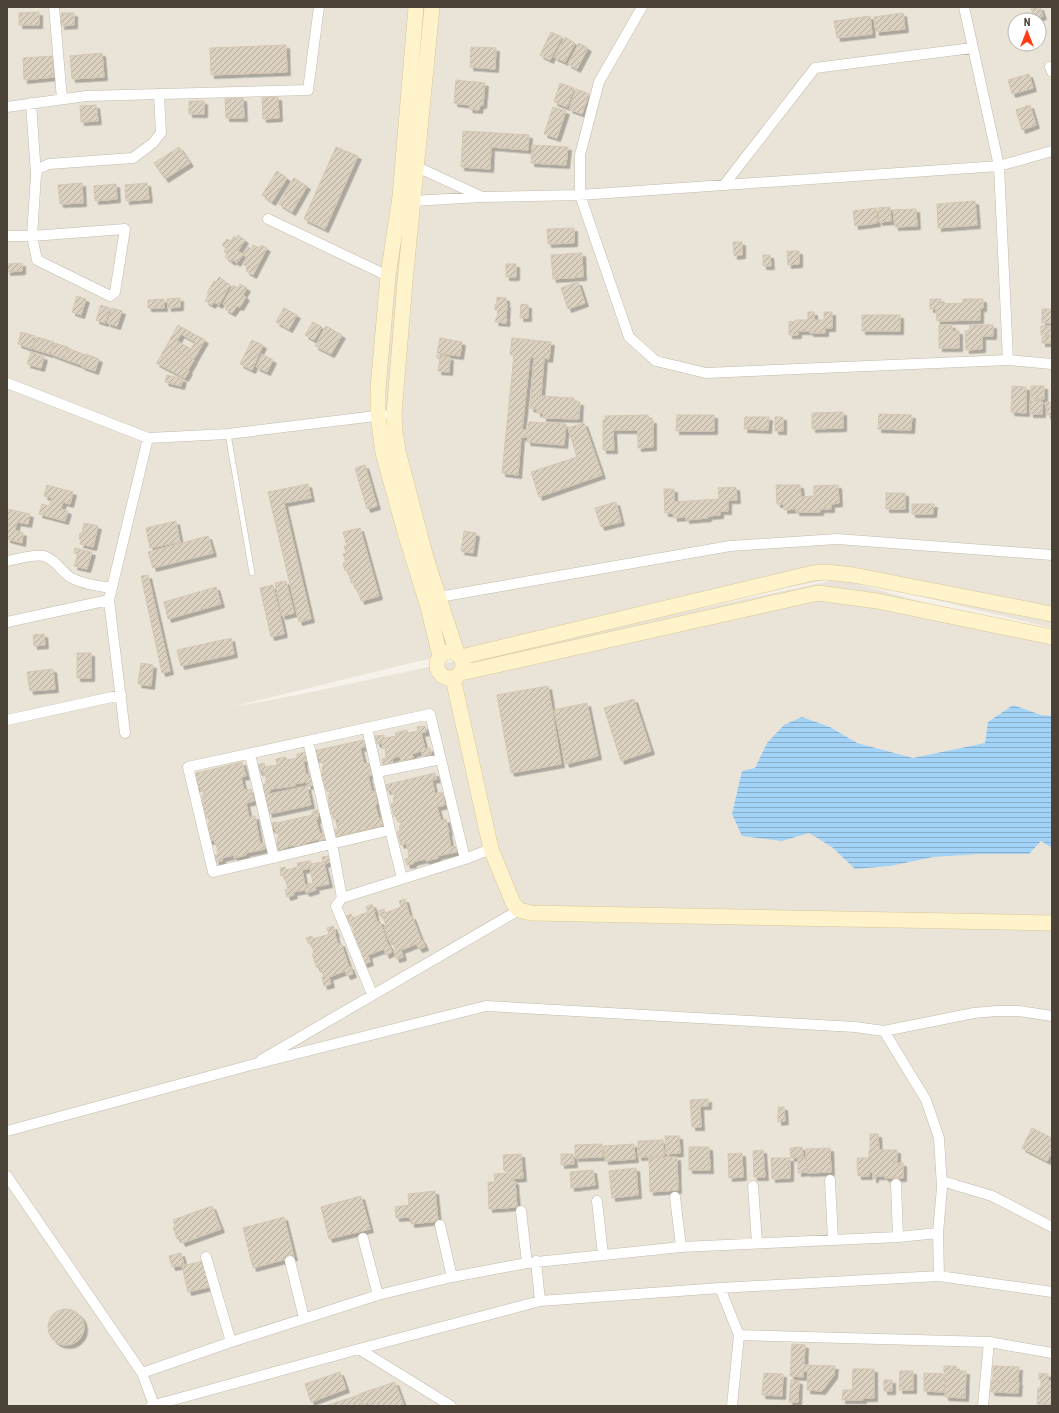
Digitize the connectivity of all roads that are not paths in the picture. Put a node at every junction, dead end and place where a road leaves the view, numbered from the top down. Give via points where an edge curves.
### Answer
1 (54, 7) edge
2 (319, 7) edge
3 (416, 7) edge
4 (642, 7) edge
5 (964, 7) edge
6 (428, 9) edge
7 (972, 48) junction
8 (159, 94) junction
9 (62, 99) junction
10 (30, 103) junction
11 (7, 107) edge
12 (1052, 151) edge
13 (999, 166) junction
14 (417, 167) junction
15 (36, 175) junction
16 (724, 185) junction
17 (580, 195) junction
18 (482, 197) junction
19 (413, 202) junction
20 (268, 219) dead end
21 (7, 236) edge
22 (32, 236) junction
23 (388, 276) junction
24 (1008, 360) junction
25 (1052, 364) edge
26 (7, 383) edge
27 (394, 414) junction
28 (378, 416) junction
29 (228, 434) junction
30 (148, 438) junction
31 (1052, 555) edge
32 (7, 561) edge
33 (252, 573) dead end
34 (112, 588) junction
35 (439, 597) junction
36 (110, 600) junction
37 (1052, 614) edge
38 (7, 622) edge
39 (1052, 637) edge
40 (459, 655) junction
41 (440, 656) junction
42 (457, 675) junction
43 (121, 695) junction
44 (7, 720) edge
45 (367, 728) junction
46 (125, 733) dead end
47 (308, 741) junction
48 (250, 754) junction
49 (441, 759) junction
50 (377, 772) junction
51 (390, 830) junction
52 (332, 844) junction
53 (491, 848) junction
54 (274, 858) junction
55 (465, 859) junction
56 (402, 878) junction
57 (342, 898) junction
58 (519, 910) junction
59 (1052, 923) edge
60 (372, 994) junction
61 (1052, 1016) edge
62 (884, 1031) junction
63 (251, 1065) junction
64 (7, 1131) edge
65 (7, 1176) edge
66 (830, 1180) dead end
67 (942, 1181) junction
68 (896, 1184) dead end
69 (753, 1186) dead end
70 (675, 1196) dead end
71 (597, 1201) dead end
72 (521, 1211) dead end
73 (440, 1225) dead end
74 (1052, 1227) edge
75 (938, 1233) junction
76 (898, 1237) junction
77 (363, 1238) dead end
78 (833, 1240) junction
79 (757, 1243) junction
80 (681, 1247) junction
81 (603, 1254) junction
82 (206, 1257) dead end
83 (290, 1261) dead end
84 (531, 1262) junction
85 (939, 1276) junction
86 (452, 1277) junction
87 (720, 1288) junction
88 (1052, 1292) edge
89 (378, 1295) junction
90 (540, 1301) junction
91 (304, 1318) junction
92 (739, 1335) junction
93 (231, 1342) junction
94 (989, 1342) junction
95 (358, 1349) junction
96 (1052, 1353) edge
97 (142, 1373) junction
98 (152, 1406) edge
99 (452, 1406) edge
100 (732, 1406) edge
101 (983, 1406) edge

1 - 9 street
2 - 8 street via 308,90
3 - 23 street via 400,197
4 - 17 street via 599,82 580,155
5 - 7 street
6 - 14 street
7 - 13 street
7 - 16 street via 815,68
8 - 9 street
8 - 15 street via 161,133 153,143 133,158 49,164 38,169
9 - 10 street
10 - 11 street
10 - 15 street
12 - 13 street
13 - 16 street
13 - 24 street
14 - 18 street
14 - 19 street
15 - 22 street
16 - 17 street
17 - 18 street
17 - 24 street via 629,337 656,361 706,372
18 - 19 street
19 - 27 street
20 - 23 street
21 - 22 street
22 - 22 street via 37,260 110,296 115,292 125,229
23 - 28 street
24 - 25 street
26 - 30 street
27 - 28 street
27 - 35 street via 398,451
28 - 29 street
28 - 41 street via 383,453
29 - 30 street
29 - 33 lane
30 - 34 street
31 - 35 street via 836,539 730,546
32 - 34 street via 43,556 79,581
34 - 36 street
35 - 40 street
36 - 38 street
36 - 43 street
37 - 40 street via 853,575 825,572
39 - 42 street via 877,601 818,594
40 - 41 street via 449,652
40 - 42 street via 463,665
41 - 42 street via 437,663 438,671 445,677
42 - 53 street
43 - 44 street
43 - 46 street
45 - 47 street
45 - 49 street via 430,714
45 - 50 street
47 - 48 street
47 - 52 street
48 - 54 street
48 - 54 street via 188,768 213,872
49 - 50 street
49 - 55 street
50 - 51 street
51 - 52 street
51 - 56 street
52 - 54 street
52 - 57 street
53 - 55 street
53 - 58 street via 513,902
55 - 56 street
56 - 57 street
57 - 60 street via 336,906
58 - 59 street via 531,913
58 - 60 street
60 - 63 street
61 - 62 street via 1019,1011 996,1011
62 - 63 street via 855,1027 486,1006
62 - 67 street via 926,1100 939,1138
63 - 64 street
65 - 97 street
66 - 78 street
67 - 74 street via 992,1196
67 - 75 street
68 - 76 street
69 - 79 street
70 - 80 street
71 - 81 street
72 - 84 street
73 - 86 street
75 - 76 street
75 - 85 street
76 - 78 street
77 - 89 street
78 - 79 street
79 - 80 street
80 - 81 street
81 - 84 street
82 - 93 street
83 - 91 street
84 - 86 street
84 - 90 street
85 - 87 street
85 - 88 street
86 - 89 street
87 - 90 street
87 - 92 street
89 - 91 street
90 - 95 street
91 - 93 street
92 - 94 street
92 - 100 street
93 - 97 street
94 - 96 street
94 - 101 street
95 - 98 street
95 - 99 street
97 - 98 street

